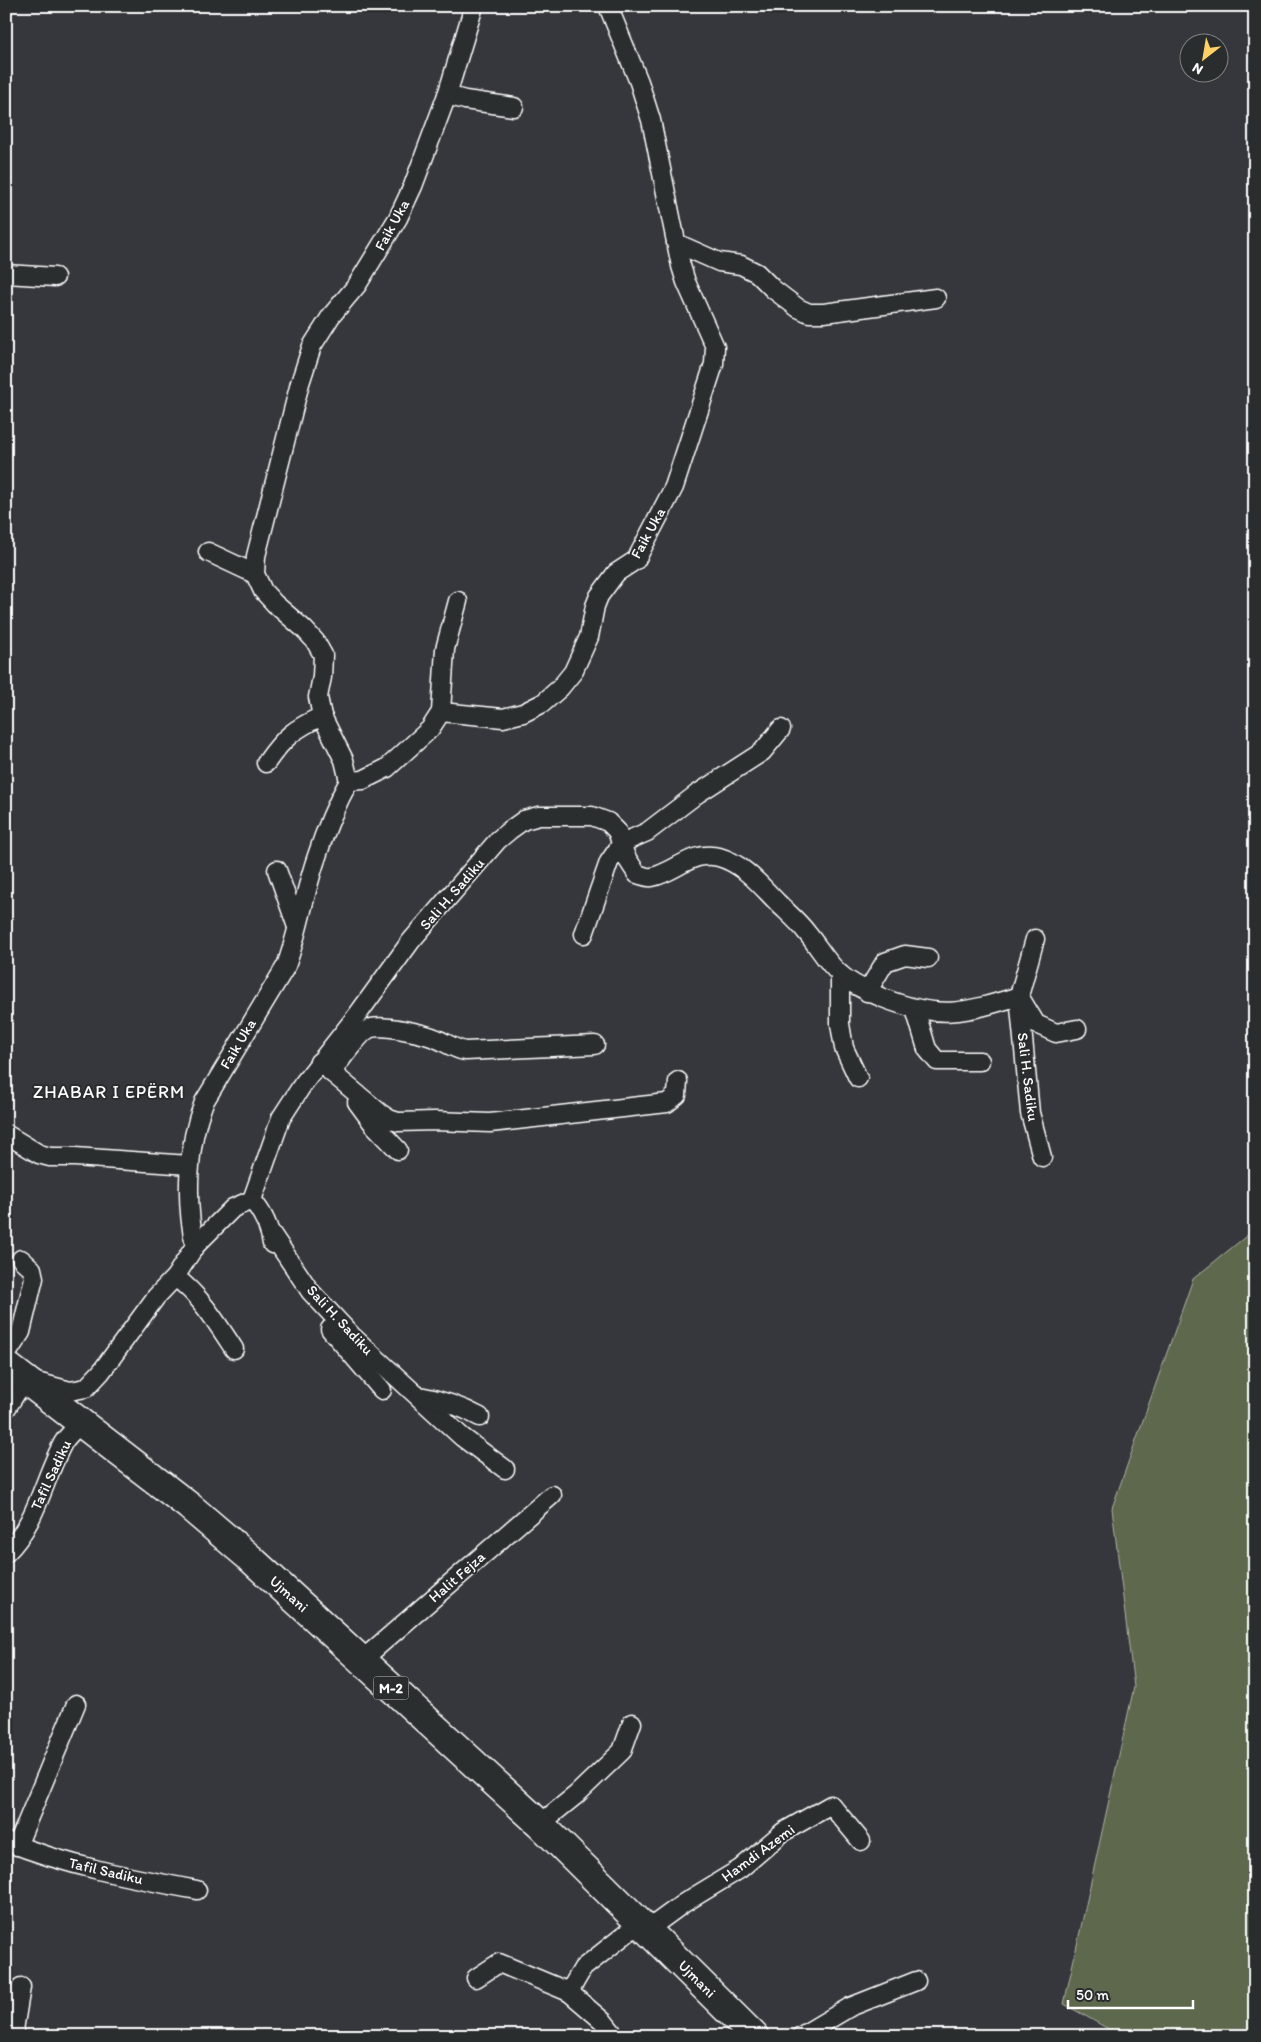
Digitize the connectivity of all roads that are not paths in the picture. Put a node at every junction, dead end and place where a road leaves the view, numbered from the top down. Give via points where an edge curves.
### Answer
1 (474, 6) edge
2 (608, 6) edge
3 (447, 95) junction
4 (514, 107) dead end
5 (676, 243) junction
6 (6, 274) edge
7 (55, 276) dead end
8 (936, 298) dead end
9 (208, 552) dead end
10 (255, 574) junction
11 (458, 601) dead end
12 (441, 712) junction
13 (322, 716) junction
14 (781, 730) dead end
15 (266, 763) dead end
16 (349, 780) junction
17 (622, 843) junction
18 (277, 870) dead end
19 (297, 927) junction
20 (584, 934) dead end
21 (1035, 940) dead end
22 (928, 958) dead end
23 (840, 974) junction
24 (867, 992) junction
25 (1019, 996) junction
26 (915, 1009) junction
27 (1078, 1029) dead end
28 (595, 1045) dead end
29 (980, 1062) dead end
30 (325, 1067) junction
31 (858, 1078) dead end
32 (678, 1081) dead end
33 (353, 1092) junction
34 (6, 1134) edge
35 (398, 1150) dead end
36 (1042, 1157) dead end
37 (189, 1165) junction
38 (252, 1200) junction
39 (271, 1233) junction
40 (195, 1246) junction
41 (21, 1259) dead end
42 (175, 1277) junction
43 (234, 1349) dead end
44 (6, 1355) edge
45 (16, 1372) edge
46 (382, 1390) dead end
47 (420, 1396) junction
48 (6, 1409) edge
49 (480, 1417) dead end
50 (81, 1422) junction
51 (505, 1469) dead end
52 (552, 1495) dead end
53 (6, 1553) edge
54 (362, 1660) junction
55 (76, 1704) dead end
56 (632, 1723) dead end
57 (540, 1824) junction
58 (861, 1841) dead end
59 (12, 1844) edge
60 (197, 1890) dead end
61 (644, 1926) junction
62 (476, 1978) dead end
63 (916, 1981) dead end
64 (21, 1987) dead end
65 (569, 1992) junction
66 (604, 2022) junction
67 (13, 2036) edge
68 (616, 2036) edge
69 (631, 2036) edge
70 (754, 2036) edge
71 (802, 2036) edge

1 - 3 street, Faik Uka
2 - 5 street, Faik Uka via 651,120
3 - 4 street
3 - 10 street, Faik Uka via 398,218 357,285 331,316 312,346 256,556
5 - 8 street via 719,262 741,265 757,273 773,289 808,313
5 - 12 street, Faik Uka via 686,282 715,347 714,364 674,487 636,560 616,573 599,596 583,654 560,688 530,710 503,718
6 - 7 street
9 - 10 street
10 - 13 street via 263,591 304,629 323,656 318,697
11 - 12 street via 445,649
12 - 16 street via 430,730 387,768 363,780
13 - 15 street via 298,727 280,743
13 - 16 street via 344,760
14 - 17 street via 762,752 697,794 647,832
16 - 19 street, Faik Uka via 328,822
17 - 20 street via 610,862
17 - 23 street, Sali H. Sadiku via 630,866 637,874 650,877 704,856 719,857 734,864 758,882 806,931
17 - 30 street, Sali H. Sadiku via 617,830 608,822 592,816 540,816 524,820 510,830 411,941 332,1050
18 - 19 street
19 - 37 street, Faik Uka via 286,966 204,1102
21 - 25 street, Sali H. Sadiku
22 - 24 street via 905,955 885,962
23 - 24 street, Sali H. Sadiku
23 - 31 street via 840,1024 844,1048
24 - 26 street, Sali H. Sadiku
25 - 26 street, Sali H. Sadiku via 976,1009 939,1013
25 - 27 street, Sali H. Sadiku via 1036,1024 1056,1033
25 - 36 street, Sali H. Sadiku via 1030,1113
26 - 29 street via 926,1049 938,1061
28 - 30 street, Sali H. Sadiku via 465,1051 435,1038 378,1026 368,1029 340,1060
30 - 33 street
30 - 38 street, Sali H. Sadiku via 280,1118
32 - 33 street via 677,1095 666,1103 490,1124 398,1122
33 - 35 street via 357,1104
34 - 37 street via 50,1157
37 - 40 street, Faik Uka
38 - 39 street, Sali H. Sadiku
38 - 40 street via 233,1208
39 - 46 street, Sali H. Sadiku via 273,1250 297,1291
39 - 47 street, Sali H. Sadiku via 310,1291 367,1350
40 - 42 street
41 - 44 street via 32,1268 34,1278 21,1332
42 - 43 street via 188,1286
42 - 45 street via 86,1388 70,1391
45 - 48 street
45 - 50 main road, Ujmani / M-2
47 - 49 street, Sali H. Sadiku via 461,1406
47 - 51 street, Sali H. Sadiku via 462,1438
50 - 53 street, Tafil Sadiku via 64,1442 25,1530
50 - 54 main road, Ujmani / M-2 via 189,1506
52 - 54 street, Halit Fejza
54 - 57 main road, Ujmani / M-2
55 - 59 street, Tafil Sadiku
56 - 57 street via 622,1751
57 - 61 main road, Ujmani / M-2
58 - 61 street, Hamdi Azemi via 831,1805 783,1832 740,1869
59 - 60 street, Tafil Sadiku via 52,1858
61 - 65 street via 583,1968
61 - 70 main road, Ujmani / M-2
62 - 65 street via 498,1963
63 - 71 street via 850,2007
64 - 67 street
65 - 66 street
66 - 68 street
66 - 69 street

